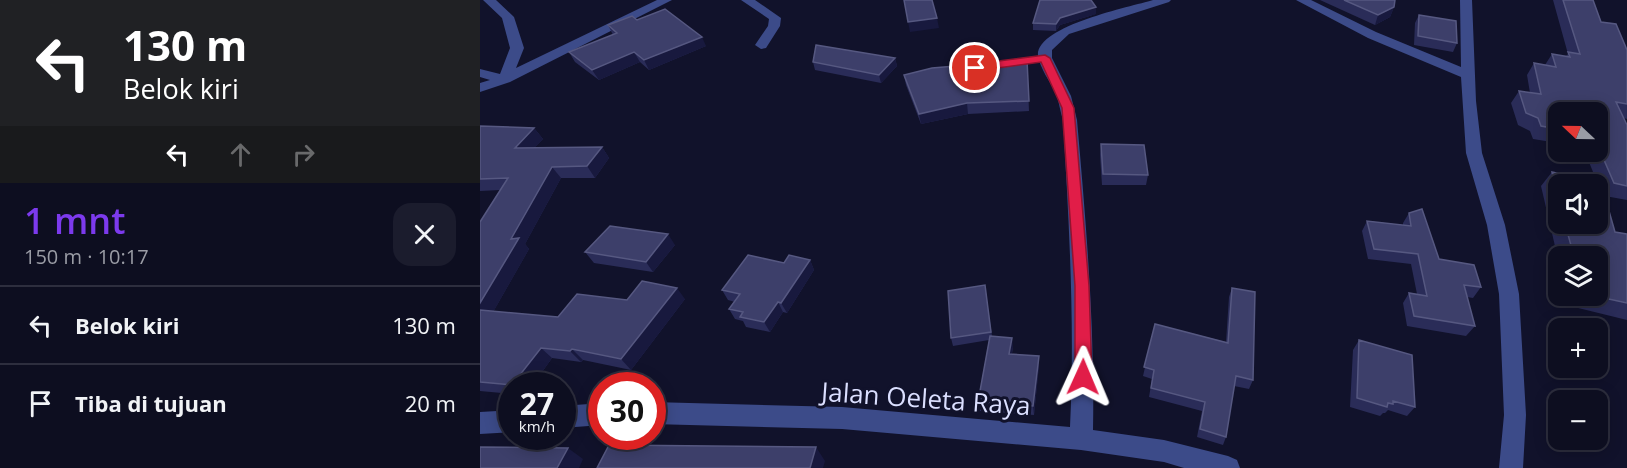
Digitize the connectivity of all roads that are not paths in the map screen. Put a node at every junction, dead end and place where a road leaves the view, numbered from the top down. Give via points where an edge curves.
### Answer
1 (489, 0) edge
2 (666, 0) edge
3 (747, 0) edge
4 (1165, 0) edge
5 (1302, 0) edge
6 (1466, 0) edge
7 (761, 45) dead end
8 (480, 73) edge
9 (1470, 76) junction
10 (505, 79) junction
11 (480, 88) edge
12 (666, 412) edge
13 (498, 422) edge
14 (480, 423) edge
15 (1081, 439) junction
16 (1227, 468) edge
17 (1510, 468) edge

1 - 10 street via 508,17 517,48
2 - 10 street
3 - 7 street via 776,18
4 - 15 street via 1065,31 1049,43 1040,59 1064,96 1070,120 1082,286
5 - 9 street via 1372,35
6 - 9 street
8 - 10 street
9 - 17 street via 1474,153 1496,225 1509,294 1515,415
10 - 11 street
12 - 15 street, Jalan Oeleta Raya via 842,418
13 - 14 street
15 - 16 street, Jalan Oeleta Raya via 1164,451

